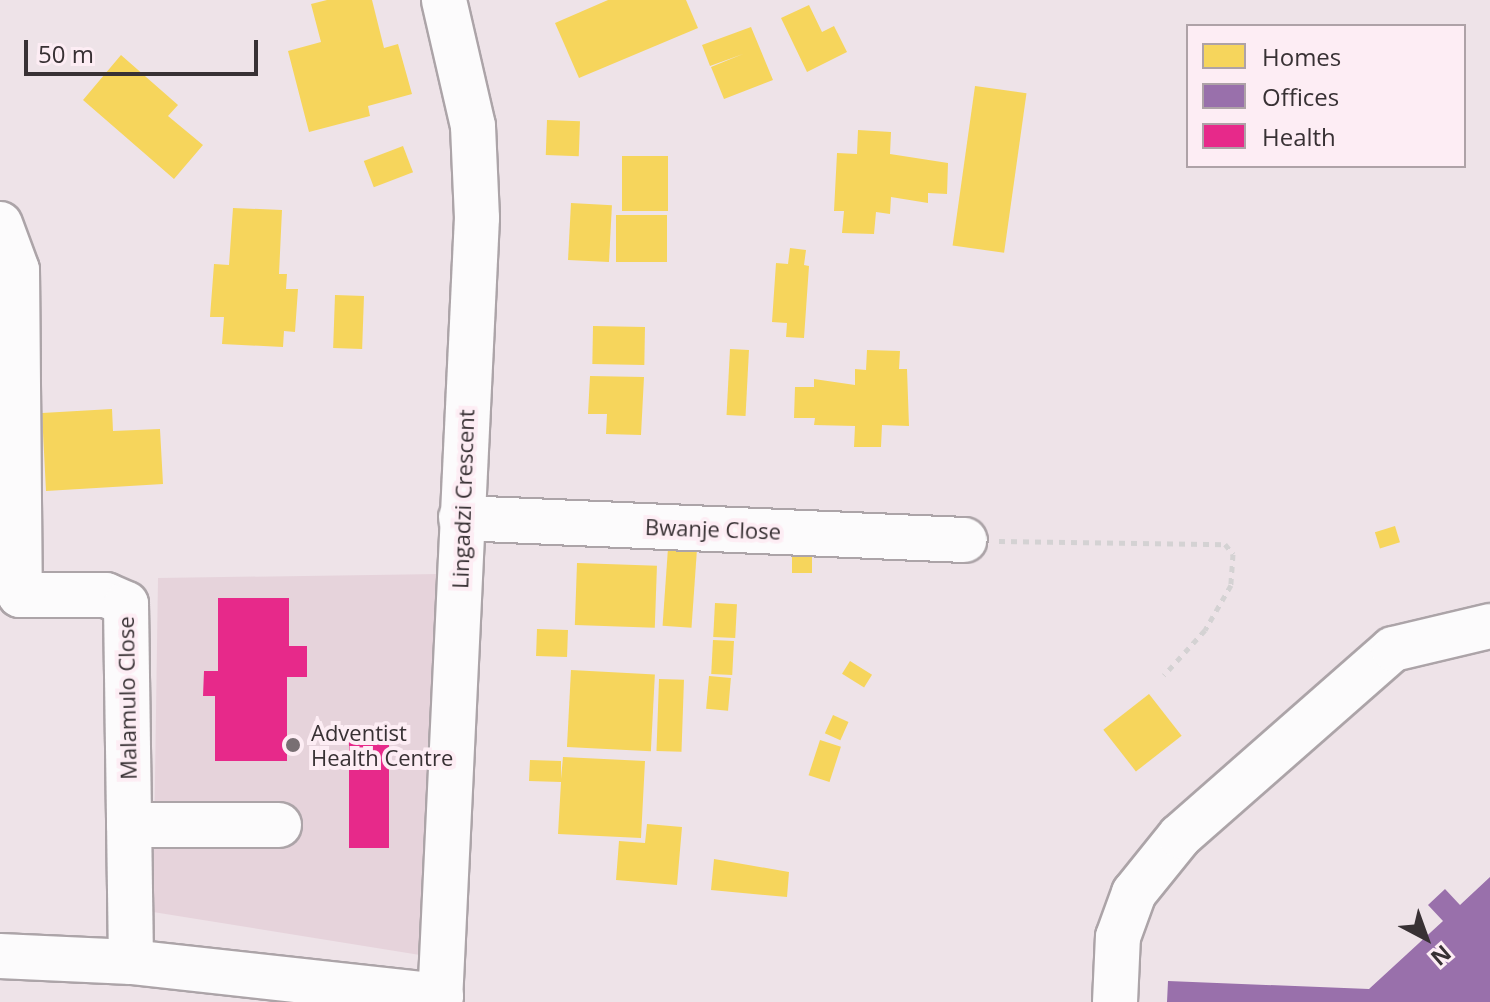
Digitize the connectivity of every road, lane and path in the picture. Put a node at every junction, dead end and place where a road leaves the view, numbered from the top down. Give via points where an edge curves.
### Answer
1 (444, 0) edge
2 (0, 224) edge
3 (461, 518) junction
4 (965, 540) joint
5 (10, 595) edge
6 (1490, 626) edge
7 (1164, 675) dead end
8 (129, 825) junction
9 (279, 825) dead end
10 (0, 956) edge
11 (131, 962) junction
12 (440, 999) edge
13 (1115, 1002) edge

1 - 3 street, Lingadzi Crescent via 473,126 477,218
2 - 5 street, Malamulo Close via 17,270
3 - 4 street, Bwanje Close
3 - 12 street, Lingadzi Crescent
4 - 7 path via 1225,544 1233,554 1231,585 1205,630
5 - 8 street, Malamulo Close via 106,595 126,604
6 - 13 street via 1393,649 1180,836 1134,893 1118,937
8 - 9 street
8 - 11 street, Malamulo Close
10 - 11 street
11 - 12 street

